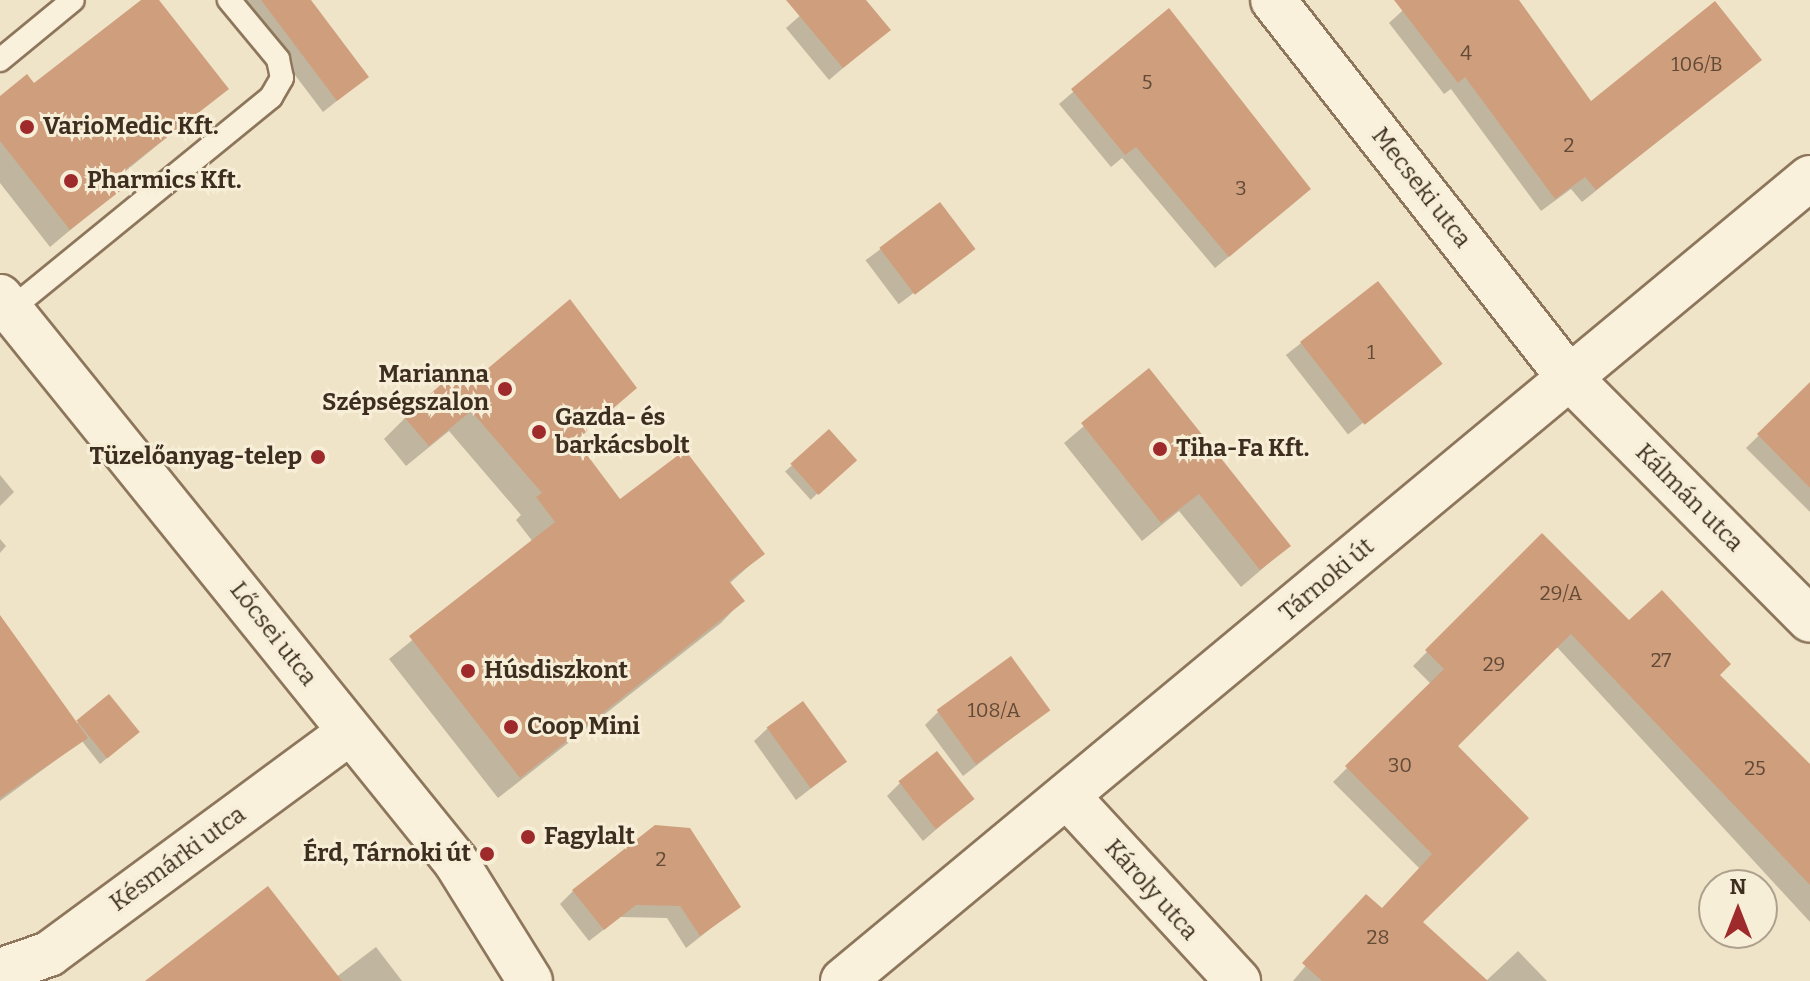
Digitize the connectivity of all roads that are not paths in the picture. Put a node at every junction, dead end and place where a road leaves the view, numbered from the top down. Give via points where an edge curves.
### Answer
1 (73, 0) edge
2 (229, 0) edge
3 (1273, 0) edge
4 (0, 60) edge
5 (1810, 178) edge
6 (5, 304) edge
7 (1569, 377) junction
8 (1810, 620) edge
9 (349, 733) junction
10 (1068, 797) junction
11 (0, 971) edge
12 (530, 981) edge
13 (843, 981) edge
14 (1238, 981) edge

1 - 4 lane
2 - 6 lane via 278,59 282,78 271,97
3 - 7 street, Mecseki utca
5 - 7 street, Tárnoki út
6 - 9 street, Lőcsei utca
7 - 8 street, Kálmán utca
7 - 10 street, Tárnoki út
9 - 11 street, Késmárki utca via 49,954
9 - 12 street, Lőcsei utca via 456,862
10 - 13 street, Tárnoki út
10 - 14 street, Károly utca

